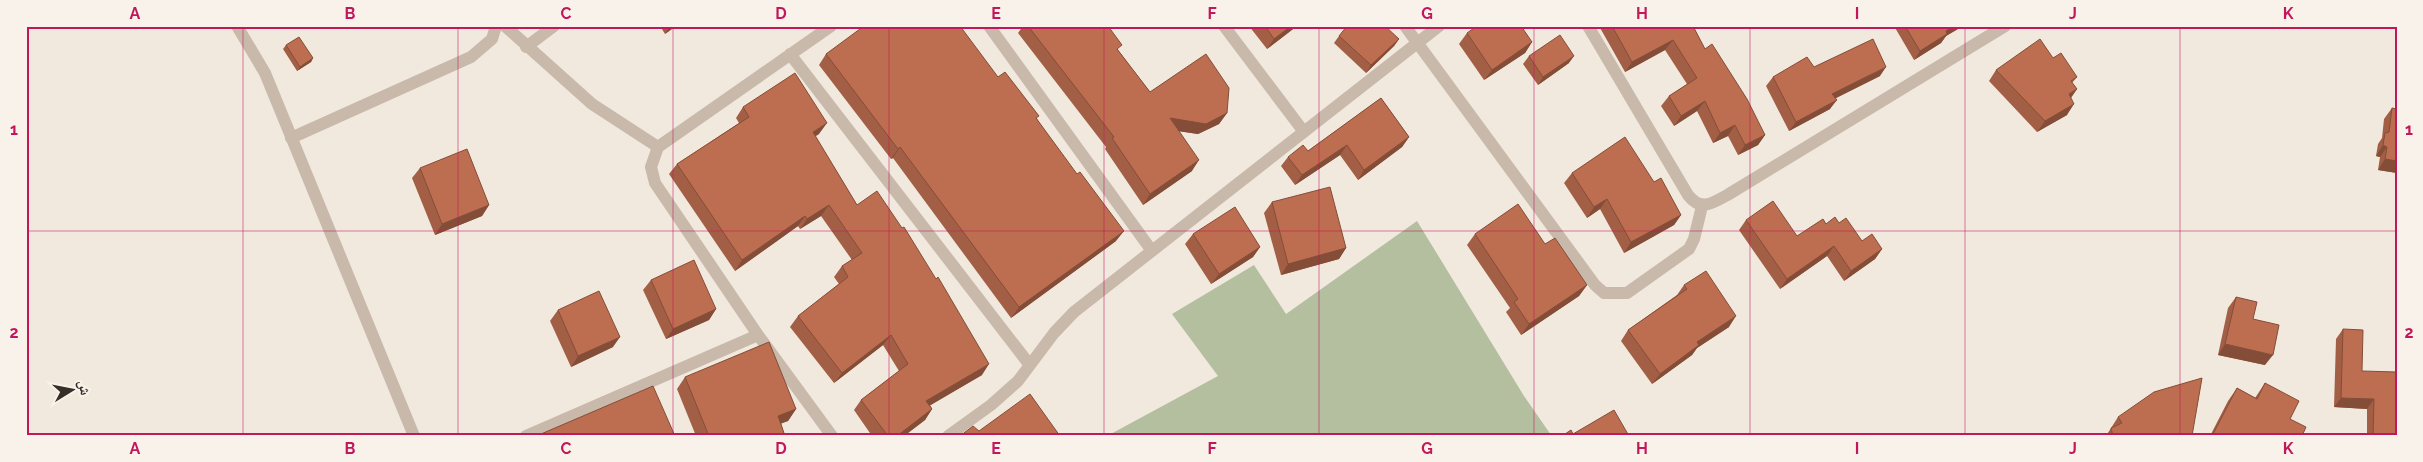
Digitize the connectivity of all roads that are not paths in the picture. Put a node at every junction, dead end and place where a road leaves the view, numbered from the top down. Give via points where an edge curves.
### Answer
1 (237, 26) edge
2 (496, 26) edge
3 (505, 26) edge
4 (554, 26) edge
5 (831, 26) edge
6 (989, 26) edge
7 (1224, 26) edge
8 (1405, 26) edge
9 (1439, 26) edge
10 (1588, 26) edge
11 (2005, 26) edge
12 (1416, 44) junction
13 (526, 47) junction
14 (790, 54) junction
15 (1304, 132) junction
16 (291, 138) junction
17 (658, 147) junction
18 (1702, 206) junction
19 (1152, 251) junction
20 (758, 335) junction
21 (1028, 364) junction
22 (414, 436) edge
23 (526, 436) edge
24 (832, 436) edge
25 (948, 436) edge

1 - 16 street via 265,73
2 - 16 street via 492,39 471,58
3 - 13 street
4 - 13 street
5 - 14 street
6 - 19 street
7 - 15 street
8 - 12 street
9 - 12 street
10 - 18 street via 1688,195
11 - 18 street via 1729,194
12 - 15 street
12 - 18 street via 1604,293 1627,293 1689,249
13 - 17 street via 592,104
14 - 17 street
14 - 21 street
15 - 19 street
16 - 22 street
17 - 20 street via 650,167 655,183
19 - 21 street via 1074,312
20 - 23 street
20 - 24 street
21 - 25 street via 1018,381

